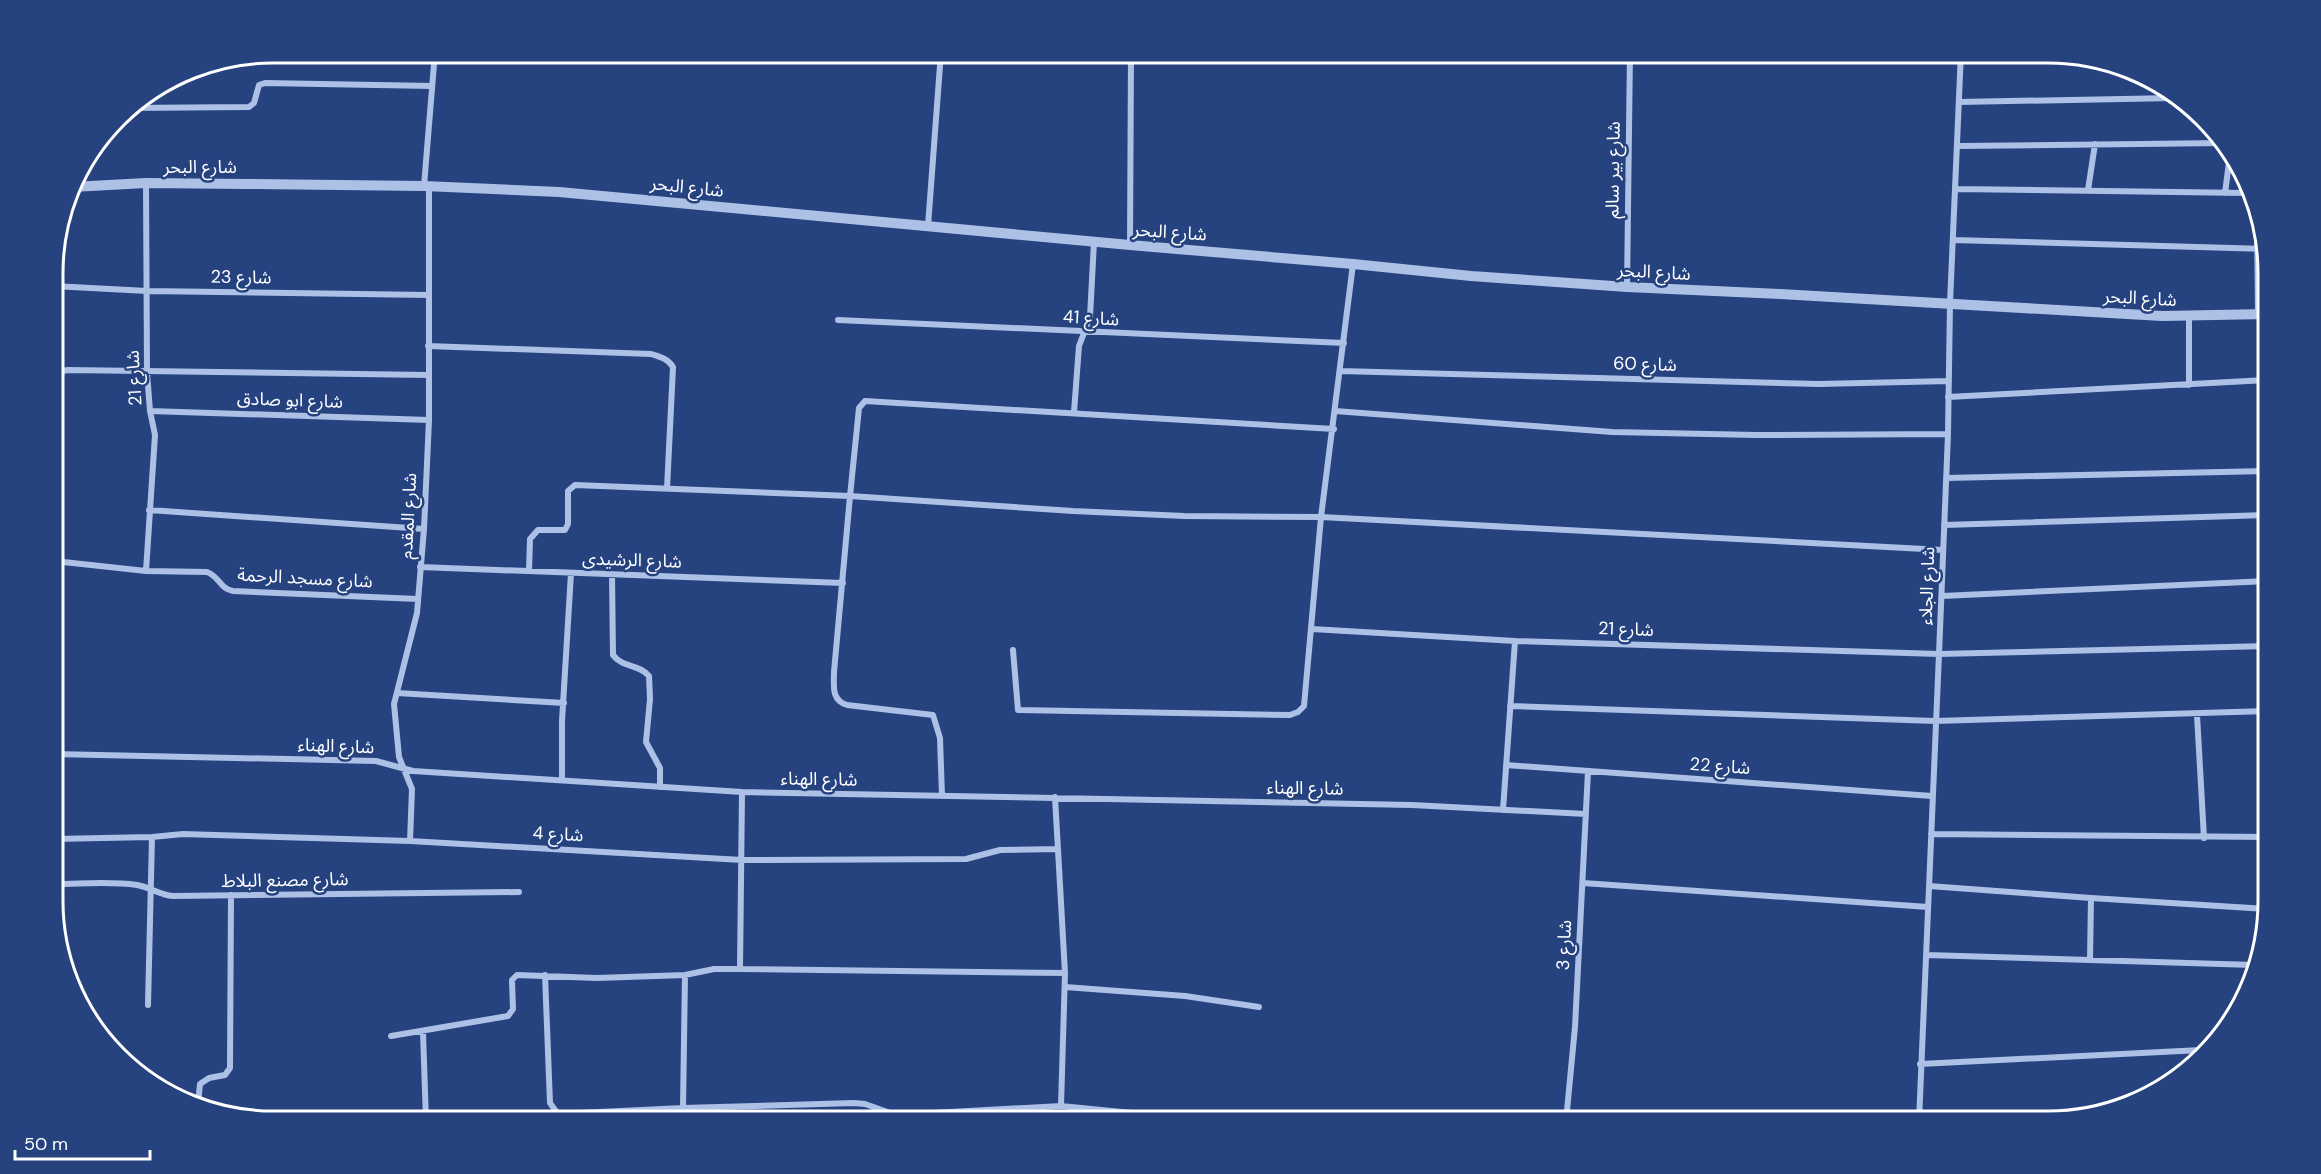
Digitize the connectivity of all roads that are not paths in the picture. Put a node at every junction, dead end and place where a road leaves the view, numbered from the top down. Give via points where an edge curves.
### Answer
1 (434, 63) edge
2 (940, 63) edge
3 (1131, 63) edge
4 (1630, 63) edge
5 (1961, 63) edge
6 (432, 86) junction
7 (2166, 99) edge
8 (1959, 102) junction
9 (143, 108) edge
10 (2213, 143) edge
11 (2095, 144) junction
12 (1958, 146) junction
13 (2229, 166) edge
14 (146, 183) junction
15 (82, 186) edge
16 (426, 186) junction
17 (1956, 189) junction
18 (2088, 190) junction
19 (2225, 193) junction
20 (2242, 193) edge
21 (928, 226) junction
22 (1953, 240) junction
23 (1094, 242) junction
24 (1130, 245) junction
25 (2256, 249) edge
26 (1353, 264) junction
27 (63, 287) edge
28 (1627, 287) junction
29 (147, 291) junction
30 (429, 295) junction
31 (1950, 303) junction
32 (2258, 315) edge
33 (2188, 316) junction
34 (838, 320) dead end
35 (1085, 333) junction
36 (1344, 343) junction
37 (428, 346) junction
38 (1340, 371) junction
39 (63, 372) edge
40 (147, 372) junction
41 (428, 375) junction
42 (2258, 380) edge
43 (1949, 381) junction
44 (2189, 384) junction
45 (1948, 397) junction
46 (150, 411) junction
47 (1335, 411) junction
48 (1074, 412) junction
49 (429, 420) junction
50 (1334, 429) junction
51 (1948, 434) junction
52 (2258, 471) edge
53 (1946, 478) junction
54 (668, 489) junction
55 (850, 496) junction
56 (149, 510) junction
57 (2258, 515) edge
58 (1321, 518) junction
59 (1944, 525) junction
60 (424, 529) junction
61 (1943, 550) junction
62 (63, 562) edge
63 (420, 567) junction
64 (146, 571) junction
65 (529, 571) junction
66 (571, 573) junction
67 (612, 574) junction
68 (2258, 581) edge
69 (843, 583) junction
70 (1942, 596) junction
71 (418, 599) junction
72 (1312, 629) junction
73 (1515, 641) junction
74 (2258, 646) edge
75 (1013, 650) dead end
76 (1939, 654) junction
77 (397, 693) junction
78 (564, 703) junction
79 (1510, 706) junction
80 (2258, 712) edge
81 (2197, 715) junction
82 (1935, 721) junction
83 (63, 754) edge
84 (1506, 765) junction
85 (404, 769) junction
86 (1588, 771) junction
87 (562, 780) junction
88 (660, 787) junction
89 (742, 792) junction
90 (942, 795) junction
91 (1932, 796) junction
92 (1055, 797) junction
93 (1503, 810) junction
94 (1586, 814) junction
95 (1931, 834) junction
96 (152, 837) junction
97 (2258, 837) edge
98 (2204, 838) junction
99 (63, 839) edge
100 (410, 841) junction
101 (1058, 849) junction
102 (742, 860) junction
103 (1583, 883) junction
104 (63, 884) edge
105 (1929, 885) junction
106 (151, 889) junction
107 (519, 892) dead end
108 (231, 895) junction
109 (2091, 898) junction
110 (1928, 907) junction
111 (2257, 908) edge
112 (1927, 955) junction
113 (2090, 960) junction
114 (2248, 965) edge
115 (740, 969) junction
116 (1065, 973) junction
117 (545, 975) junction
118 (684, 975) junction
119 (1065, 987) junction
120 (148, 1005) dead end
121 (1259, 1006) dead end
122 (423, 1032) junction
123 (391, 1036) dead end
124 (2196, 1050) edge
125 (1920, 1064) junction
126 (199, 1097) edge
127 (1061, 1106) junction
128 (683, 1108) junction
129 (654, 1110) joint
130 (426, 1111) edge
131 (555, 1111) edge
132 (636, 1111) edge
133 (885, 1111) edge
134 (969, 1111) edge
135 (1112, 1111) edge
136 (1567, 1111) edge
137 (1919, 1111) edge

1 - 6 street, شارع المقدم
2 - 21 street
3 - 24 street
4 - 28 street, شارع بير سالم
5 - 8 street, شارع الجلاء
6 - 9 street via 265,83 259,85 249,107
6 - 16 street, شارع المقدم
7 - 8 street
8 - 12 street, شارع الجلاء
10 - 11 street
11 - 12 street
11 - 18 street
12 - 17 street, شارع الجلاء
13 - 19 street
14 - 15 street, شارع البحر
14 - 16 street, شارع البحر
14 - 29 street, شارع 21
16 - 21 street, شارع البحر via 624,197
16 - 30 street, شارع المقدم
17 - 18 street
17 - 22 street, شارع الجلاء
18 - 19 street
19 - 20 street
21 - 23 street, شارع البحر
22 - 25 street
22 - 31 street, شارع الجلاء
23 - 24 street, شارع البحر
23 - 35 street via 1090,317
24 - 26 street, شارع البحر
26 - 28 street, شارع البحر
26 - 36 street
27 - 29 street, شارع 23
28 - 31 street, شارع البحر
29 - 30 street, شارع 23
29 - 40 street, شارع 21
30 - 37 street, شارع المقدم
31 - 33 street, شارع البحر
31 - 43 street, شارع الجلاء
32 - 33 street, شارع البحر
33 - 44 street
34 - 35 street, شارع 41
35 - 36 street, شارع 41
35 - 48 street via 1079,346
36 - 38 street
37 - 41 street, شارع المقدم
37 - 54 street via 662,357 673,367
38 - 43 street, شارع 60 via 1819,384
38 - 47 street
39 - 40 street
40 - 41 street
40 - 46 street, شارع 21
41 - 49 street, شارع المقدم
42 - 44 street
43 - 45 street, شارع الجلاء
44 - 45 street
45 - 51 street, شارع الجلاء
46 - 49 street, شارع ابو صادق
46 - 56 street, شارع 21 via 155,435
47 - 50 street
47 - 51 street via 1612,432
48 - 50 street
48 - 55 street via 865,401 859,408
49 - 60 street, شارع المقدم
50 - 58 street
51 - 53 street, شارع الجلاء
52 - 53 street
53 - 59 street, شارع الجلاء
54 - 55 street
54 - 65 street via 575,485 568,491 565,530 538,530 530,539
55 - 58 street via 1095,512
55 - 69 street
56 - 60 street
56 - 64 street, شارع 21
57 - 59 street
58 - 61 street
58 - 72 street
59 - 61 street, شارع الجلاء
60 - 63 street, شارع المقدم
61 - 70 street, شارع الجلاء
62 - 64 street, شارع مسجد الرحمة
63 - 65 street, شارع الرشيدى
63 - 71 street, شارع المقدم
64 - 71 street, شارع مسجد الرحمة via 207,572 233,591
65 - 66 street, شارع الرشيدى
66 - 67 street, شارع الرشيدى
66 - 78 street
67 - 69 street, شارع الرشيدى
67 - 88 street via 613,655 617,661 649,676 646,742 660,768
68 - 70 street
69 - 90 street via 835,695 847,705 933,715 940,738
70 - 76 street, شارع الجلاء
71 - 77 street, شارع المقدم
72 - 73 street, شارع 21
72 - 75 street via 1304,706 1290,715 1018,710
73 - 76 street, شارع 21
73 - 79 street
74 - 76 street, شارع 21
76 - 82 street, شارع الجلاء
77 - 78 street
77 - 85 street, شارع المقدم via 395,732
78 - 87 street
79 - 82 street
79 - 84 street
80 - 81 street
81 - 82 street
81 - 98 street
82 - 91 street, شارع الجلاء
83 - 85 street, شارع الهناء via 376,761
84 - 86 street, شارع 22
84 - 93 street
85 - 87 street, شارع الهناء
85 - 100 street, شارع المقدم via 412,789
86 - 91 street, شارع 22
86 - 94 street, شارع 3
87 - 88 street, شارع الهناء
88 - 89 street, شارع الهناء
89 - 90 street, شارع الهناء
89 - 102 street
90 - 92 street, شارع الهناء
91 - 95 street, شارع الجلاء
92 - 93 street, شارع الهناء
92 - 101 street
93 - 94 street, شارع الهناء
94 - 103 street, شارع 3
95 - 98 street
95 - 105 street, شارع الجلاء
96 - 99 street, شارع 4
96 - 100 street, شارع 4 via 183,834
96 - 106 street
97 - 98 street
100 - 102 street, شارع 4
101 - 102 street, شارع 4 via 994,851 966,859
101 - 116 street
102 - 115 street
103 - 110 street
103 - 136 street, شارع 3
104 - 106 street, شارع مصنع البلاط via 130,884
105 - 109 street
105 - 110 street, شارع الجلاء
106 - 108 street, شارع مصنع البلاط via 167,896
106 - 120 street
107 - 108 street, شارع مصنع البلاط
108 - 126 street via 231,1068 201,1084
109 - 111 street
109 - 113 street
110 - 112 street, شارع الجلاء
112 - 113 street
112 - 125 street, شارع الجلاء
113 - 114 street
115 - 116 street
115 - 118 street
116 - 119 street
117 - 118 street
117 - 122 street via 513,977 513,1009 508,1016
117 - 131 street via 550,1103
118 - 128 street
119 - 121 street
119 - 127 street
122 - 123 street
122 - 130 street
124 - 125 street
125 - 137 street, شارع الجلاء
127 - 134 street
127 - 135 street
128 - 129 street
128 - 133 street via 854,1103
129 - 132 street

